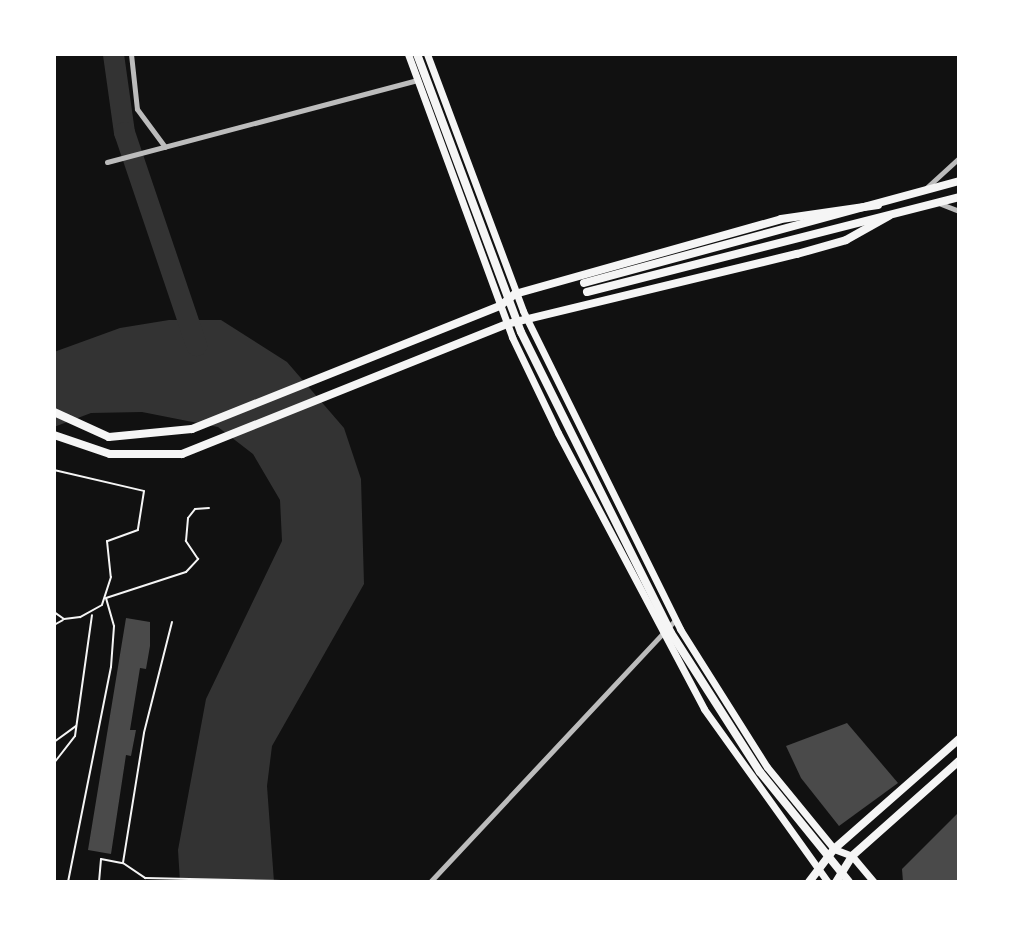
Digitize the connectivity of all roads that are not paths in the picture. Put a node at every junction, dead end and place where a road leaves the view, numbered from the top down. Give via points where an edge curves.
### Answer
1 (131, 54) edge
2 (408, 54) edge
3 (417, 54) edge
4 (427, 54) edge
5 (417, 80) junction
6 (162, 148) junction
7 (959, 158) edge
8 (107, 162) dead end
9 (959, 181) edge
10 (921, 192) junction
11 (959, 197) edge
12 (938, 203) junction
13 (878, 205) junction
14 (959, 211) edge
15 (889, 216) junction
16 (515, 294) junction
17 (500, 306) junction
18 (531, 323) junction
19 (507, 324) junction
20 (54, 412) edge
21 (54, 435) edge
22 (675, 620) junction
23 (663, 637) junction
24 (959, 739) edge
25 (959, 761) edge
26 (834, 849) junction
27 (852, 856) junction
28 (821, 863) junction
29 (430, 882) edge
30 (809, 882) edge
31 (828, 882) edge
32 (836, 882) edge
33 (849, 882) edge
34 (874, 882) edge

1 - 6 street via 137,109
2 - 5 main road
3 - 33 main road via 521,332 671,633 760,772
4 - 16 main road
5 - 6 street
5 - 17 main road
6 - 8 street
7 - 10 street
9 - 10 main road
10 - 13 main road
11 - 12 main road
12 - 14 street
12 - 15 main road
13 - 15 main road via 586,288
13 - 16 main road via 781,219
15 - 18 main road via 846,240
16 - 17 main road
16 - 18 main road
17 - 19 main road
17 - 20 main road via 162,436 109,437
18 - 19 main road
18 - 22 main road
19 - 21 main road via 181,454 110,454
19 - 23 main road
22 - 23 street
22 - 26 main road via 767,767
23 - 28 main road via 704,709
23 - 29 street
24 - 26 main road
25 - 27 main road
26 - 27 main road
26 - 28 main road
27 - 32 main road
27 - 34 main road
28 - 30 main road
28 - 31 main road

